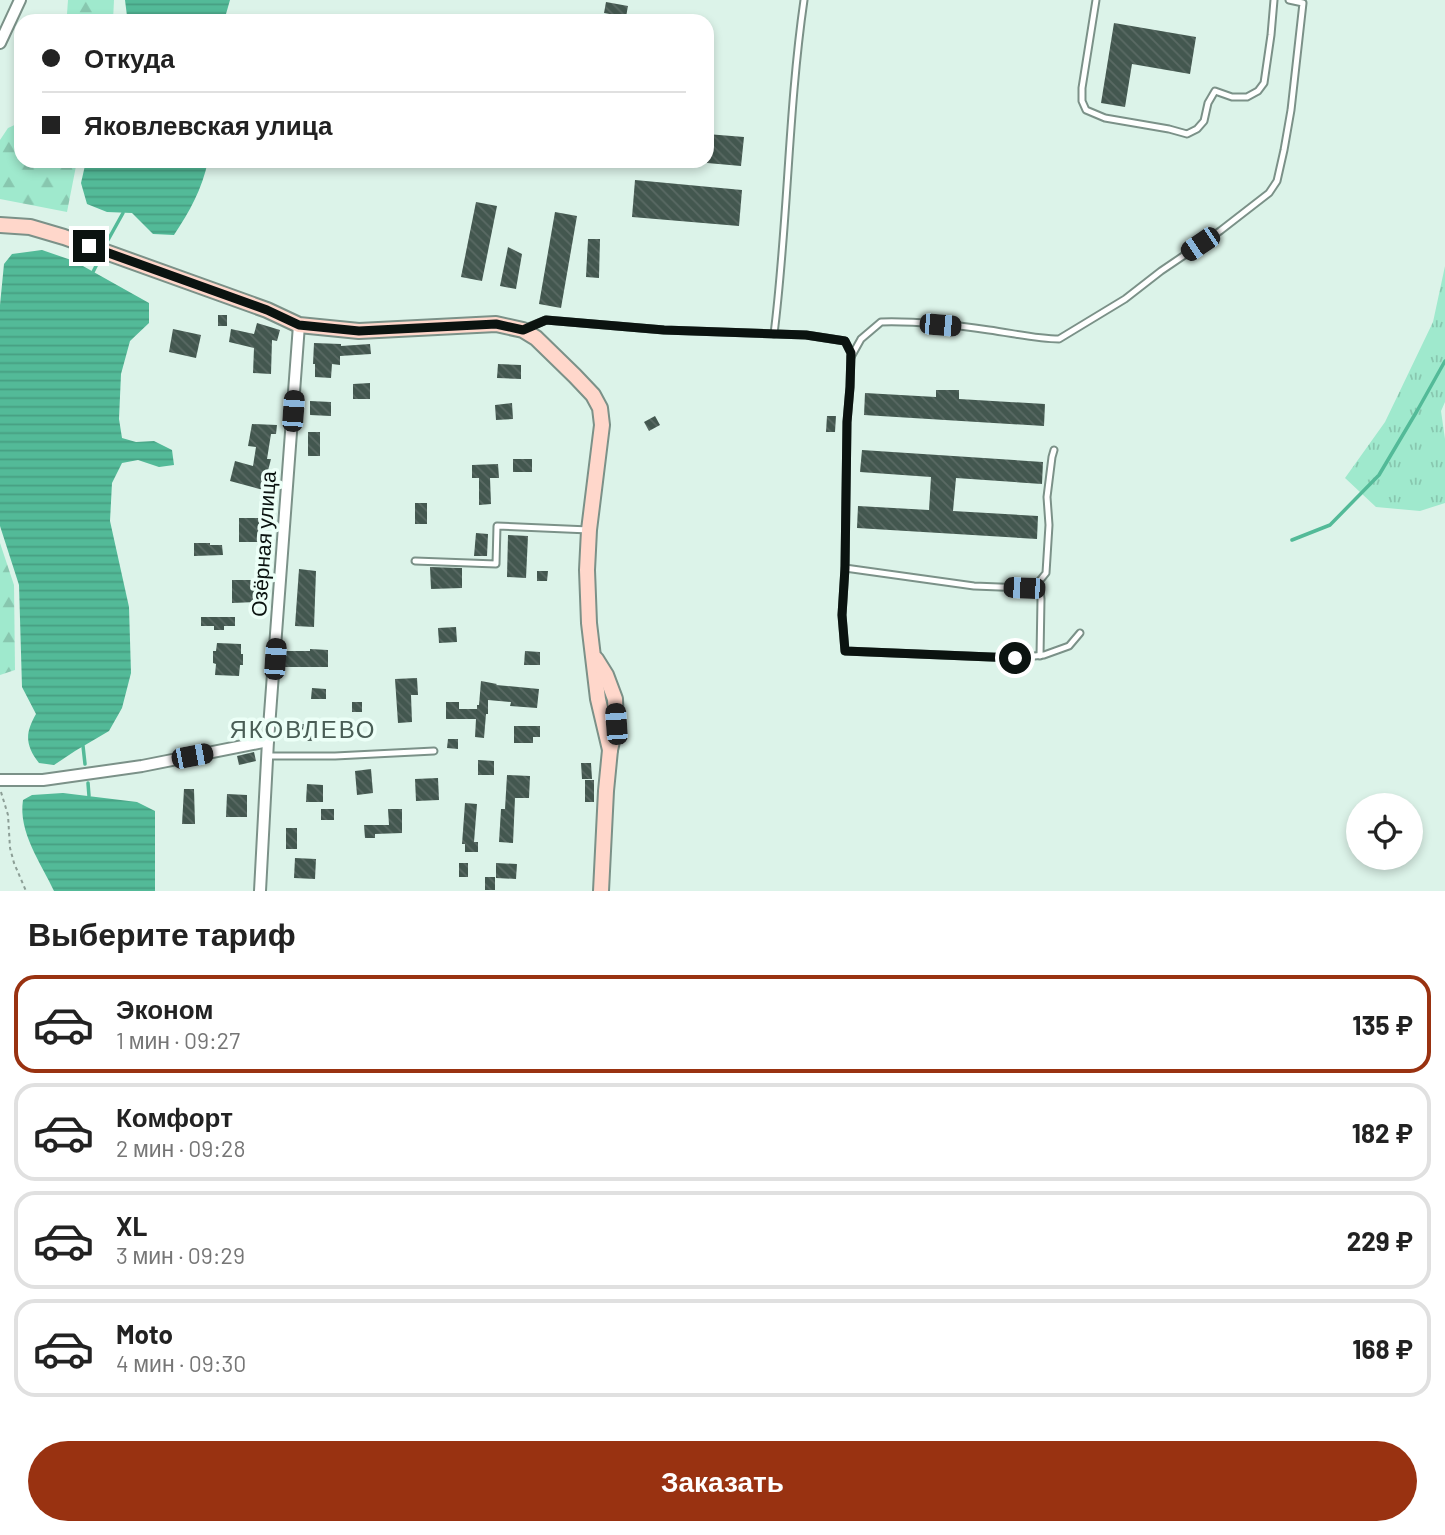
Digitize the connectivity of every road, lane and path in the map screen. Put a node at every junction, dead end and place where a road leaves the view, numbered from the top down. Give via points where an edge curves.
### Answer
1 (20, 0) edge
2 (804, 0) edge
3 (1096, 0) edge
4 (1274, 0) edge
5 (1289, 0) edge
6 (0, 43) edge
7 (0, 225) edge
8 (299, 325) junction
9 (523, 330) junction
10 (774, 334) junction
11 (851, 357) junction
12 (1054, 450) dead end
13 (589, 530) junction
14 (415, 561) dead end
15 (845, 568) junction
16 (1039, 582) junction
17 (1080, 633) dead end
18 (1040, 656) junction
19 (268, 741) junction
20 (434, 751) dead end
21 (267, 756) junction
22 (0, 780) edge
23 (0, 787) edge
24 (26, 891) edge
25 (260, 891) edge
26 (601, 891) edge

1 - 6 street
2 - 10 lane
3 - 4 lane via 1082,88 1086,110 1187,134 1204,121 1215,92 1247,97 1264,83
5 - 11 lane via 1303,3 1284,150 1277,181 1250,209 1125,299 1059,339 881,322
7 - 8 street via 30,227 64,237
8 - 9 street via 359,331 496,324
8 - 19 street, Озёрная улица
9 - 10 lane via 546,320
9 - 13 street via 575,376 600,408 603,425
10 - 11 lane via 845,341
11 - 15 lane
12 - 16 lane via 1047,497 1046,573
13 - 14 lane via 497,526 496,564
13 - 26 street via 589,623 598,699 610,750
15 - 16 lane via 974,586 1024,588
15 - 18 lane via 845,651
16 - 18 lane
17 - 18 lane via 1069,646
19 - 21 street, Озёрная улица
19 - 22 street via 68,777
20 - 21 lane
21 - 25 street, Озёрная улица
23 - 24 path via 10,848

